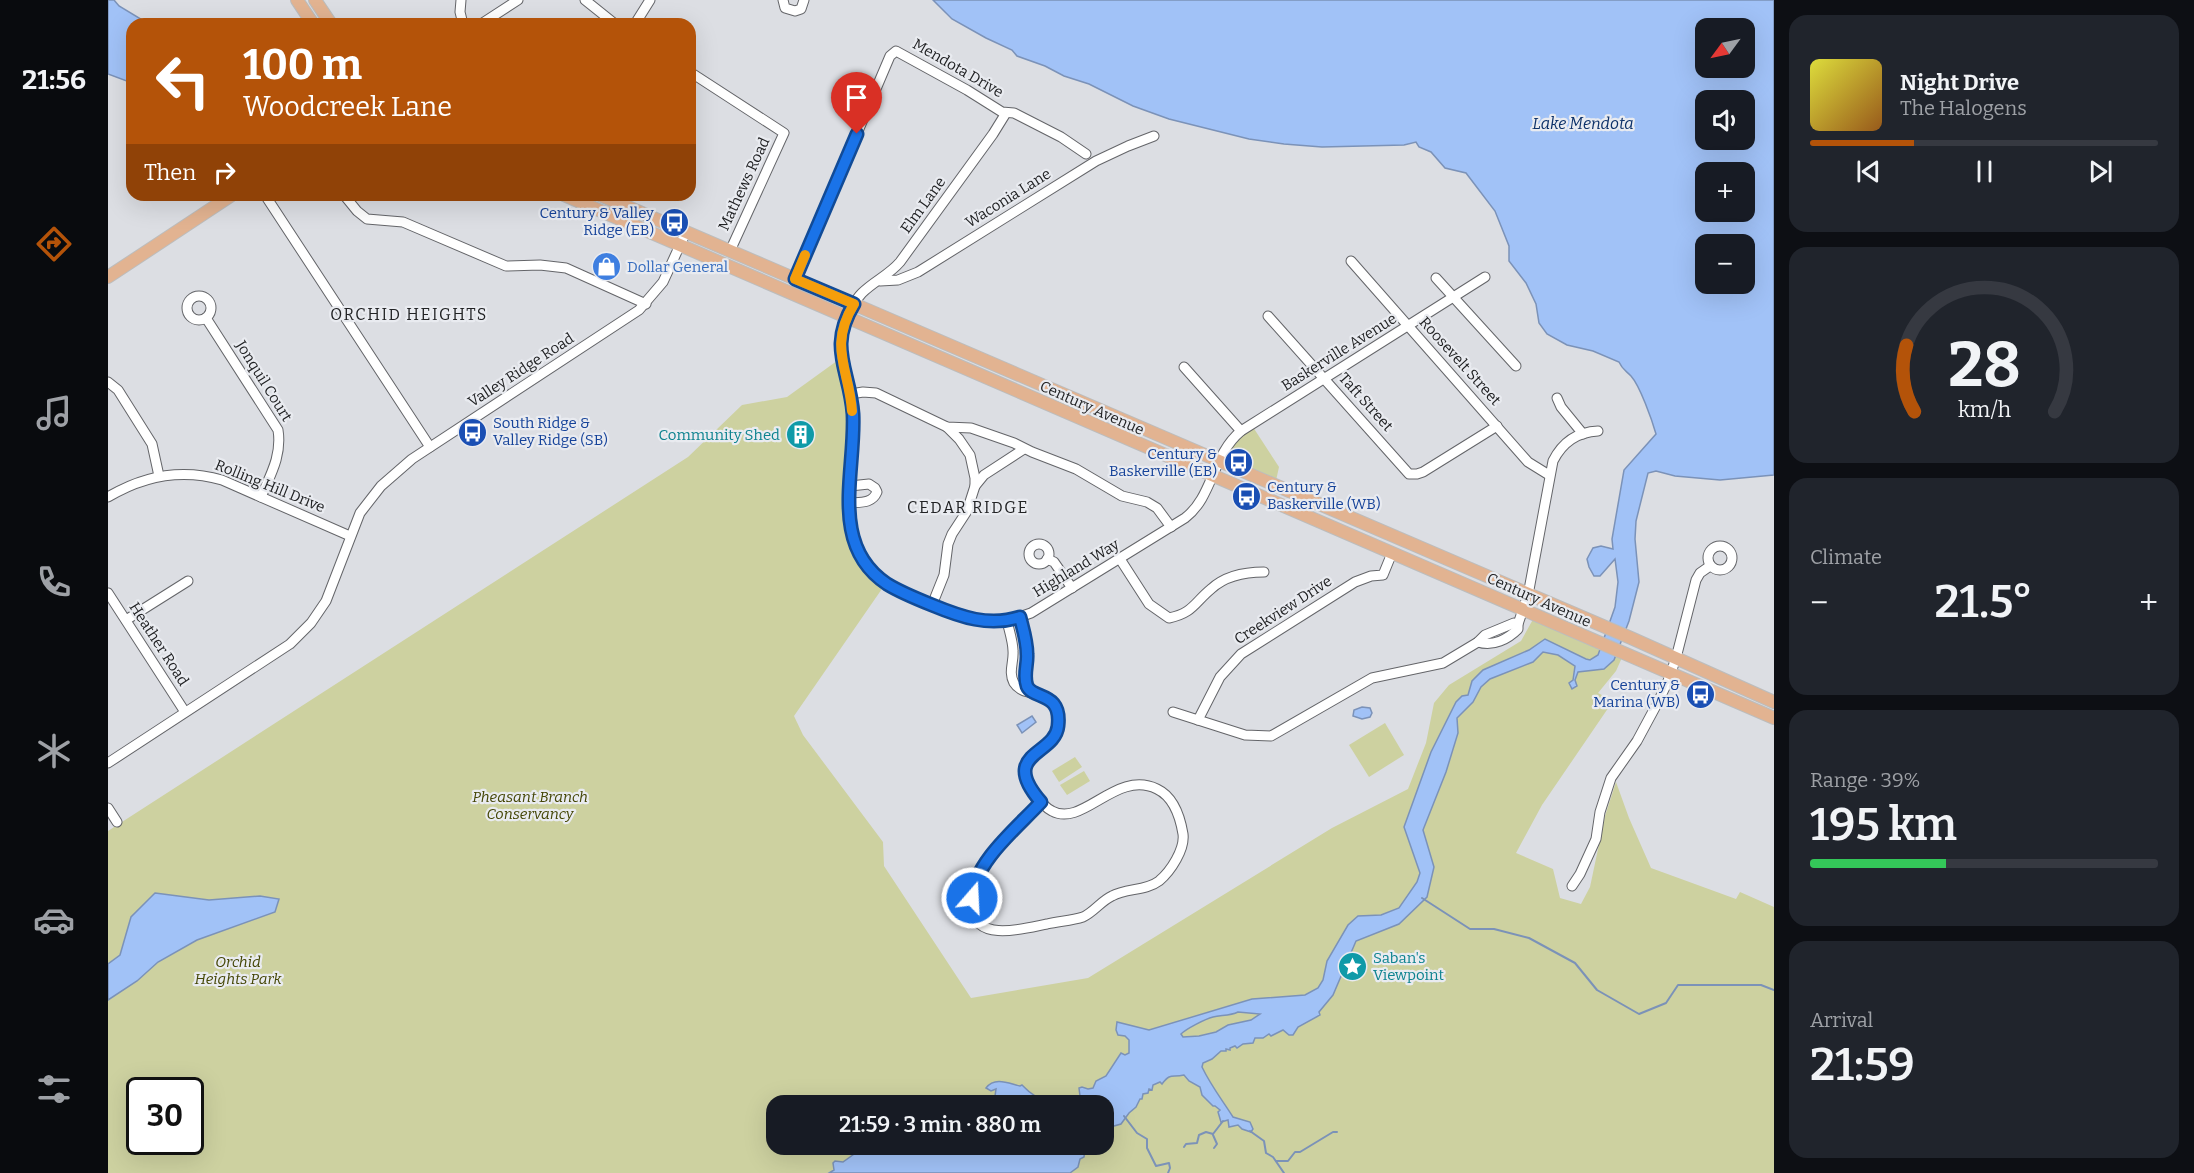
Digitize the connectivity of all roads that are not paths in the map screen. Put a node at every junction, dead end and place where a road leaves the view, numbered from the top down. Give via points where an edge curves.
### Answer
1 (297, 0) edge
2 (315, 0) edge
3 (461, 0) edge
4 (518, 0) edge
5 (585, 0) edge
6 (650, 0) edge
7 (783, 0) edge
8 (804, 0) edge
9 (309, 18) edge
10 (327, 18) edge
11 (462, 18) edge
12 (490, 18) edge
13 (608, 18) edge
14 (638, 18) edge
15 (897, 39) dead end
16 (893, 52) junction
17 (696, 76) edge
18 (1006, 113) junction
19 (1154, 136) dead end
20 (1086, 154) dead end
21 (223, 201) edge
22 (270, 201) edge
23 (349, 201) edge
24 (578, 201) edge
25 (614, 201) edge
26 (686, 232) junction
27 (681, 245) junction
28 (730, 251) junction
29 (1351, 261) dead end
30 (108, 277) edge
31 (1485, 277) dead end
32 (1436, 278) dead end
33 (795, 279) junction
34 (878, 281) junction
35 (1454, 297) junction
36 (646, 304) junction
37 (854, 304) junction
38 (1268, 316) dead end
39 (206, 318) dead end
40 (847, 318) junction
41 (1409, 326) junction
42 (1516, 366) dead end
43 (1184, 367) dead end
44 (1324, 379) junction
45 (108, 382) edge
46 (851, 394) junction
47 (1557, 398) dead end
48 (1497, 426) junction
49 (946, 427) junction
50 (1241, 431) junction
51 (1598, 431) dead end
52 (1583, 434) junction
53 (430, 447) junction
54 (1024, 449) junction
55 (1218, 461) junction
56 (1549, 475) junction
57 (159, 476) junction
58 (1211, 476) junction
59 (850, 486) junction
60 (975, 486) junction
61 (108, 497) edge
62 (261, 497) junction
63 (849, 503) junction
64 (1172, 527) junction
65 (350, 536) junction
66 (1392, 553) junction
67 (1120, 558) junction
68 (1047, 559) dead end
69 (1710, 566) dead end
70 (1264, 572) dead end
71 (188, 581) dead end
72 (1072, 588) junction
73 (108, 593) edge
74 (1528, 596) junction
75 (932, 605) junction
76 (1524, 609) junction
77 (1020, 617) junction
78 (126, 620) junction
79 (1006, 621) junction
80 (1676, 658) junction
81 (1670, 674) junction
82 (1031, 691) junction
83 (1774, 702) edge
84 (185, 712) junction
85 (1173, 712) dead end
86 (1774, 718) edge
87 (1198, 720) junction
88 (108, 763) edge
89 (1041, 802) junction
90 (108, 808) edge
91 (117, 822) dead end
92 (1572, 886) dead end

1 - 9 main road
2 - 10 main road
3 - 11 street
4 - 12 street
5 - 13 street
6 - 14 street
7 - 8 street via 785,8 791,11 801,9
15 - 16 street
16 - 18 street, Mendota Drive via 900,51
16 - 33 street, Mendota Drive
17 - 28 street, Mathews Road via 784,133
18 - 20 street, Mendota Drive via 1014,113
18 - 34 street, Elm Lane via 900,262
19 - 34 street, Waconia Lane via 1096,161 918,272 898,280
21 - 30 main road
22 - 53 street
23 - 36 street via 367,219 403,222 506,266 567,268
24 - 27 main road, Century Avenue
25 - 26 main road, Century Avenue
26 - 27 street, Valley Ridge Road
26 - 28 main road, Century Avenue
27 - 36 street, Valley Ridge Road via 663,282
27 - 40 main road, Century Avenue
28 - 33 main road, Century Avenue
29 - 41 street, Roosevelt Street
31 - 35 street, Baskerville Avenue
32 - 35 street
33 - 37 main road, Century Avenue
34 - 37 street, Elm Lane
35 - 41 street, Baskerville Avenue
35 - 42 street
36 - 53 street, Valley Ridge Road
37 - 40 street, Highland Way
37 - 55 main road, Century Avenue
38 - 44 street, Taft Street
39 - 62 street, Jonquil Court via 278,430 277,462
40 - 46 street, Highland Way via 840,347
40 - 58 main road, Century Avenue
41 - 44 street, Baskerville Avenue
41 - 48 street, Roosevelt Street
43 - 50 street
44 - 48 street, Taft Street via 1412,475
44 - 50 street, Baskerville Avenue
45 - 57 street via 118,390 152,444
46 - 49 street via 876,393
46 - 59 street, Highland Way
47 - 52 street
48 - 56 street, Roosevelt Street via 1531,464
49 - 54 street via 971,428
49 - 60 street via 969,455
50 - 55 street, Baskerville Avenue
51 - 52 street
52 - 56 street via 1558,451
53 - 65 street, Valley Ridge Road via 381,486 360,513
54 - 60 street via 984,475
54 - 64 street via 1076,469 1122,496 1148,502
55 - 58 street, Highland Way
55 - 74 main road, Century Avenue
56 - 74 street
57 - 61 street, Rolling Hill Drive via 130,484
57 - 62 street, Rolling Hill Drive via 208,476
58 - 64 street, Highland Way via 1195,510
58 - 66 main road, Century Avenue
59 - 63 street, Highland Way
59 - 63 street via 869,484 877,492 869,501
60 - 75 street via 967,511 948,544 944,575
62 - 65 street, Rolling Hill Drive
63 - 75 street, Highland Way via 852,536 870,568 886,583
64 - 67 street, Highland Way
65 - 84 street, Valley Ridge Road via 330,594 311,623 290,644
66 - 76 main road, Century Avenue
66 - 87 street, Creekview Drive via 1383,575 1352,584 1241,654 1220,677
67 - 70 street via 1149,604 1169,618 1187,613 1226,579
67 - 72 street, Highland Way
68 - 72 street
69 - 80 street via 1696,580
71 - 78 street
72 - 77 street, Highland Way
73 - 78 street, Heather Road
74 - 76 street
74 - 80 main road, Century Avenue
75 - 79 street, Highland Way via 975,620
76 - 81 main road, Century Avenue
76 - 87 street via 1518,629 1506,638 1489,644 1478,642 1443,663 1372,678 1271,736 1245,735
77 - 79 street, Highland Way
77 - 82 street via 1027,652 1027,685
78 - 84 street, Heather Road
79 - 82 street via 1013,648 1014,683
80 - 81 street
80 - 83 main road, Century Avenue
81 - 86 main road, Century Avenue
81 - 92 street via 1642,731 1611,778 1596,839
82 - 89 street via 1049,699 1057,710 1057,732 1027,764 1026,781
84 - 88 street, Valley Ridge Road
85 - 87 street
89 - 89 street via 1018,824 980,875 973,893 974,913 986,928 996,931 1087,914 1112,896 1158,882 1182,846 1177,811 1163,792 1145,784 1124,786 1070,814 1053,812
90 - 91 street

